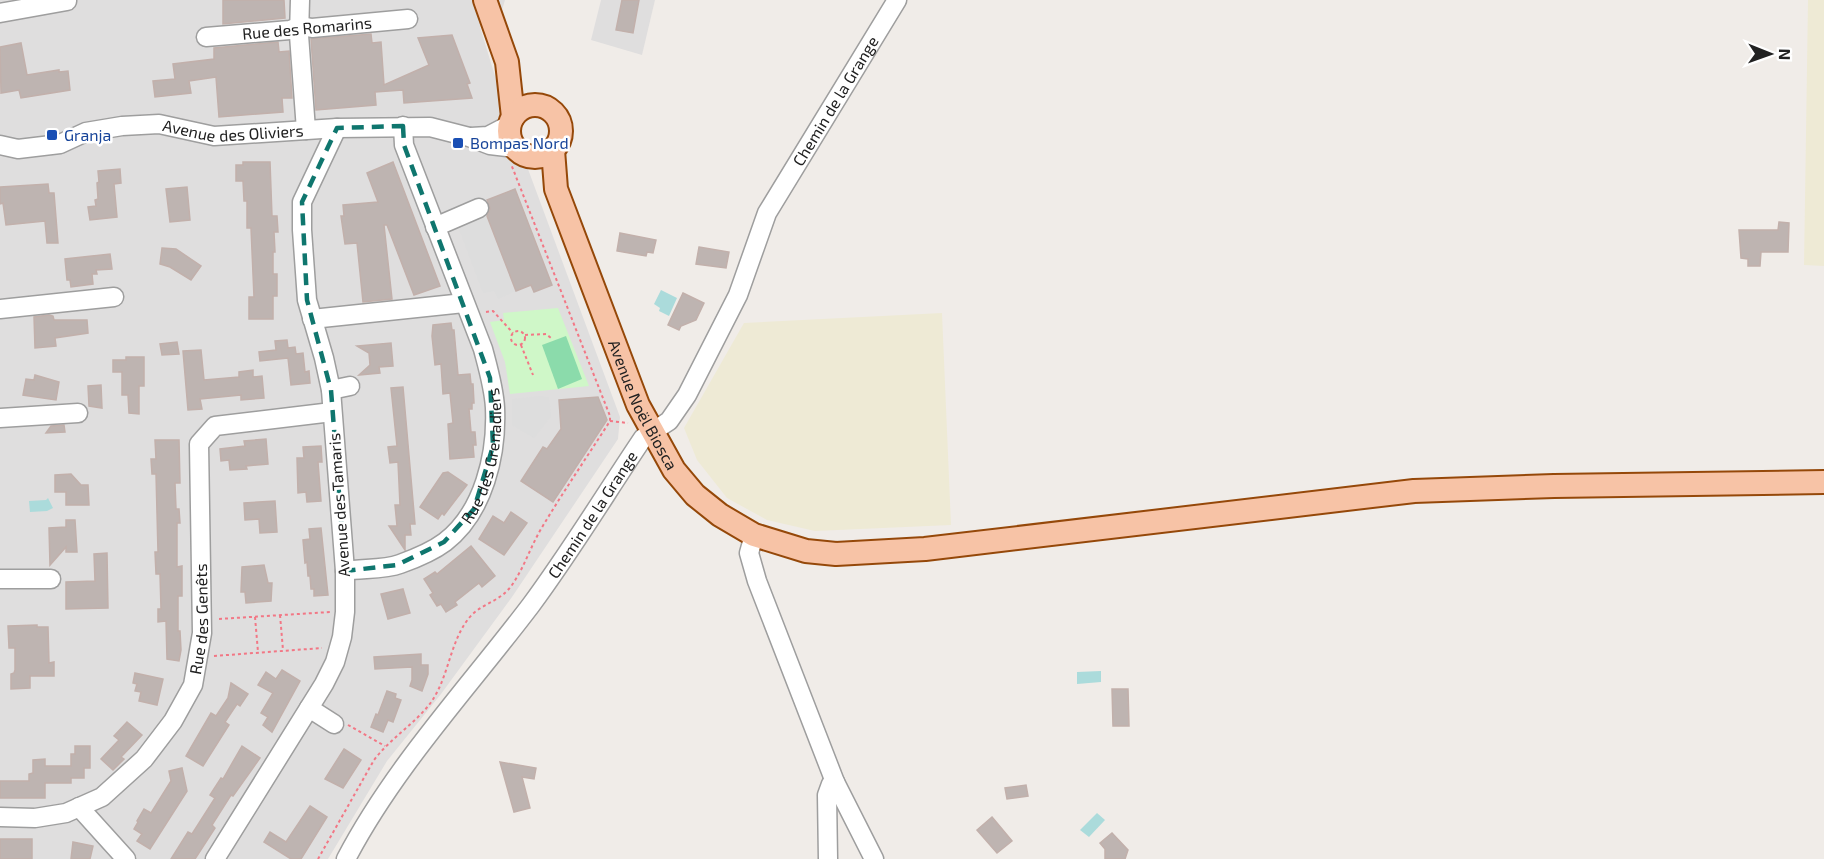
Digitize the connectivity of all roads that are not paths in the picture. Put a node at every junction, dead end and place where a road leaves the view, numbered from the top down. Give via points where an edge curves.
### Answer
1 (300, 0) edge
2 (485, 0) edge
3 (897, 0) edge
4 (67, 1) edge
5 (0, 13) edge
6 (408, 19) dead end
7 (301, 26) junction
8 (206, 37) dead end
9 (507, 62) junction
10 (536, 105) junction
11 (511, 121) junction
12 (403, 126) junction
13 (337, 128) junction
14 (306, 130) junction
15 (469, 137) junction
16 (0, 145) edge
17 (553, 150) junction
18 (521, 152) junction
19 (556, 189) junction
20 (480, 208) dead end
21 (435, 227) junction
22 (114, 297) dead end
23 (466, 308) junction
24 (0, 309) edge
25 (312, 319) junction
26 (350, 386) dead end
27 (331, 390) junction
28 (332, 412) junction
29 (78, 413) dead end
30 (0, 418) edge
31 (653, 431) junction
32 (1824, 482) edge
33 (754, 534) junction
34 (345, 571) junction
35 (0, 579) edge
36 (51, 579) dead end
37 (309, 708) junction
38 (334, 724) road end
39 (835, 782) junction
40 (79, 807) junction
41 (0, 817) edge
42 (126, 859) edge
43 (215, 859) edge
44 (346, 859) edge
45 (828, 859) edge
46 (874, 859) edge

1 - 7 street
2 - 9 main road
3 - 31 street, Chemin de la Grange via 767,213 738,295 687,395 669,421
4 - 5 street
6 - 7 street, Rue des Romarins
7 - 8 street, Rue des Romarins
7 - 14 street
9 - 10 main road
9 - 11 main road
10 - 11 main road via 527,106
10 - 17 main road via 552,111 560,126 561,135
11 - 15 street, Avenue des Oliviers via 488,136
11 - 18 main road via 511,141
12 - 13 street, Avenue des Oliviers
12 - 15 street, Avenue des Oliviers via 430,127
12 - 21 street, Rue des Grenadiers via 404,145
13 - 14 street, Avenue des Oliviers
13 - 25 street, Avenue des Tamaris via 302,202 307,300
14 - 16 street, Avenue des Oliviers via 214,136 159,124 86,132 60,144 18,149
15 - 18 street, Avenue des Oliviers
17 - 18 main road via 542,156
17 - 19 main road
18 - 19 main road
19 - 31 main road, Avenue Noël Biosca via 638,405
20 - 21 street
21 - 23 street, Rue des Grenadiers
22 - 24 street
23 - 25 street
23 - 34 street, Rue des Grenadiers via 483,349 495,408 490,464 474,509 444,542 397,565
25 - 27 street, Avenue des Tamaris
26 - 27 street
27 - 28 street, Avenue des Tamaris
28 - 34 street, Avenue des Tamaris
28 - 40 street, Rue des Genêts via 215,426 199,444 202,633 193,685 144,759 102,797
29 - 30 street
31 - 33 main road, Avenue Noël Biosca via 674,470 695,495
31 - 44 street, Chemin de la Grange via 643,438 532,603 409,761
32 - 33 main road, Avenue Noël Biosca via 1414,491 925,549 836,554 806,551
33 - 39 street via 749,554 757,580
34 - 37 street, Avenue des Tamaris via 345,612 335,662
35 - 36 street
37 - 38 street
37 - 43 street, Avenue des Tamaris
39 - 45 street via 827,795
39 - 46 street
40 - 41 street, Rue des Genêts via 35,818
40 - 42 street

